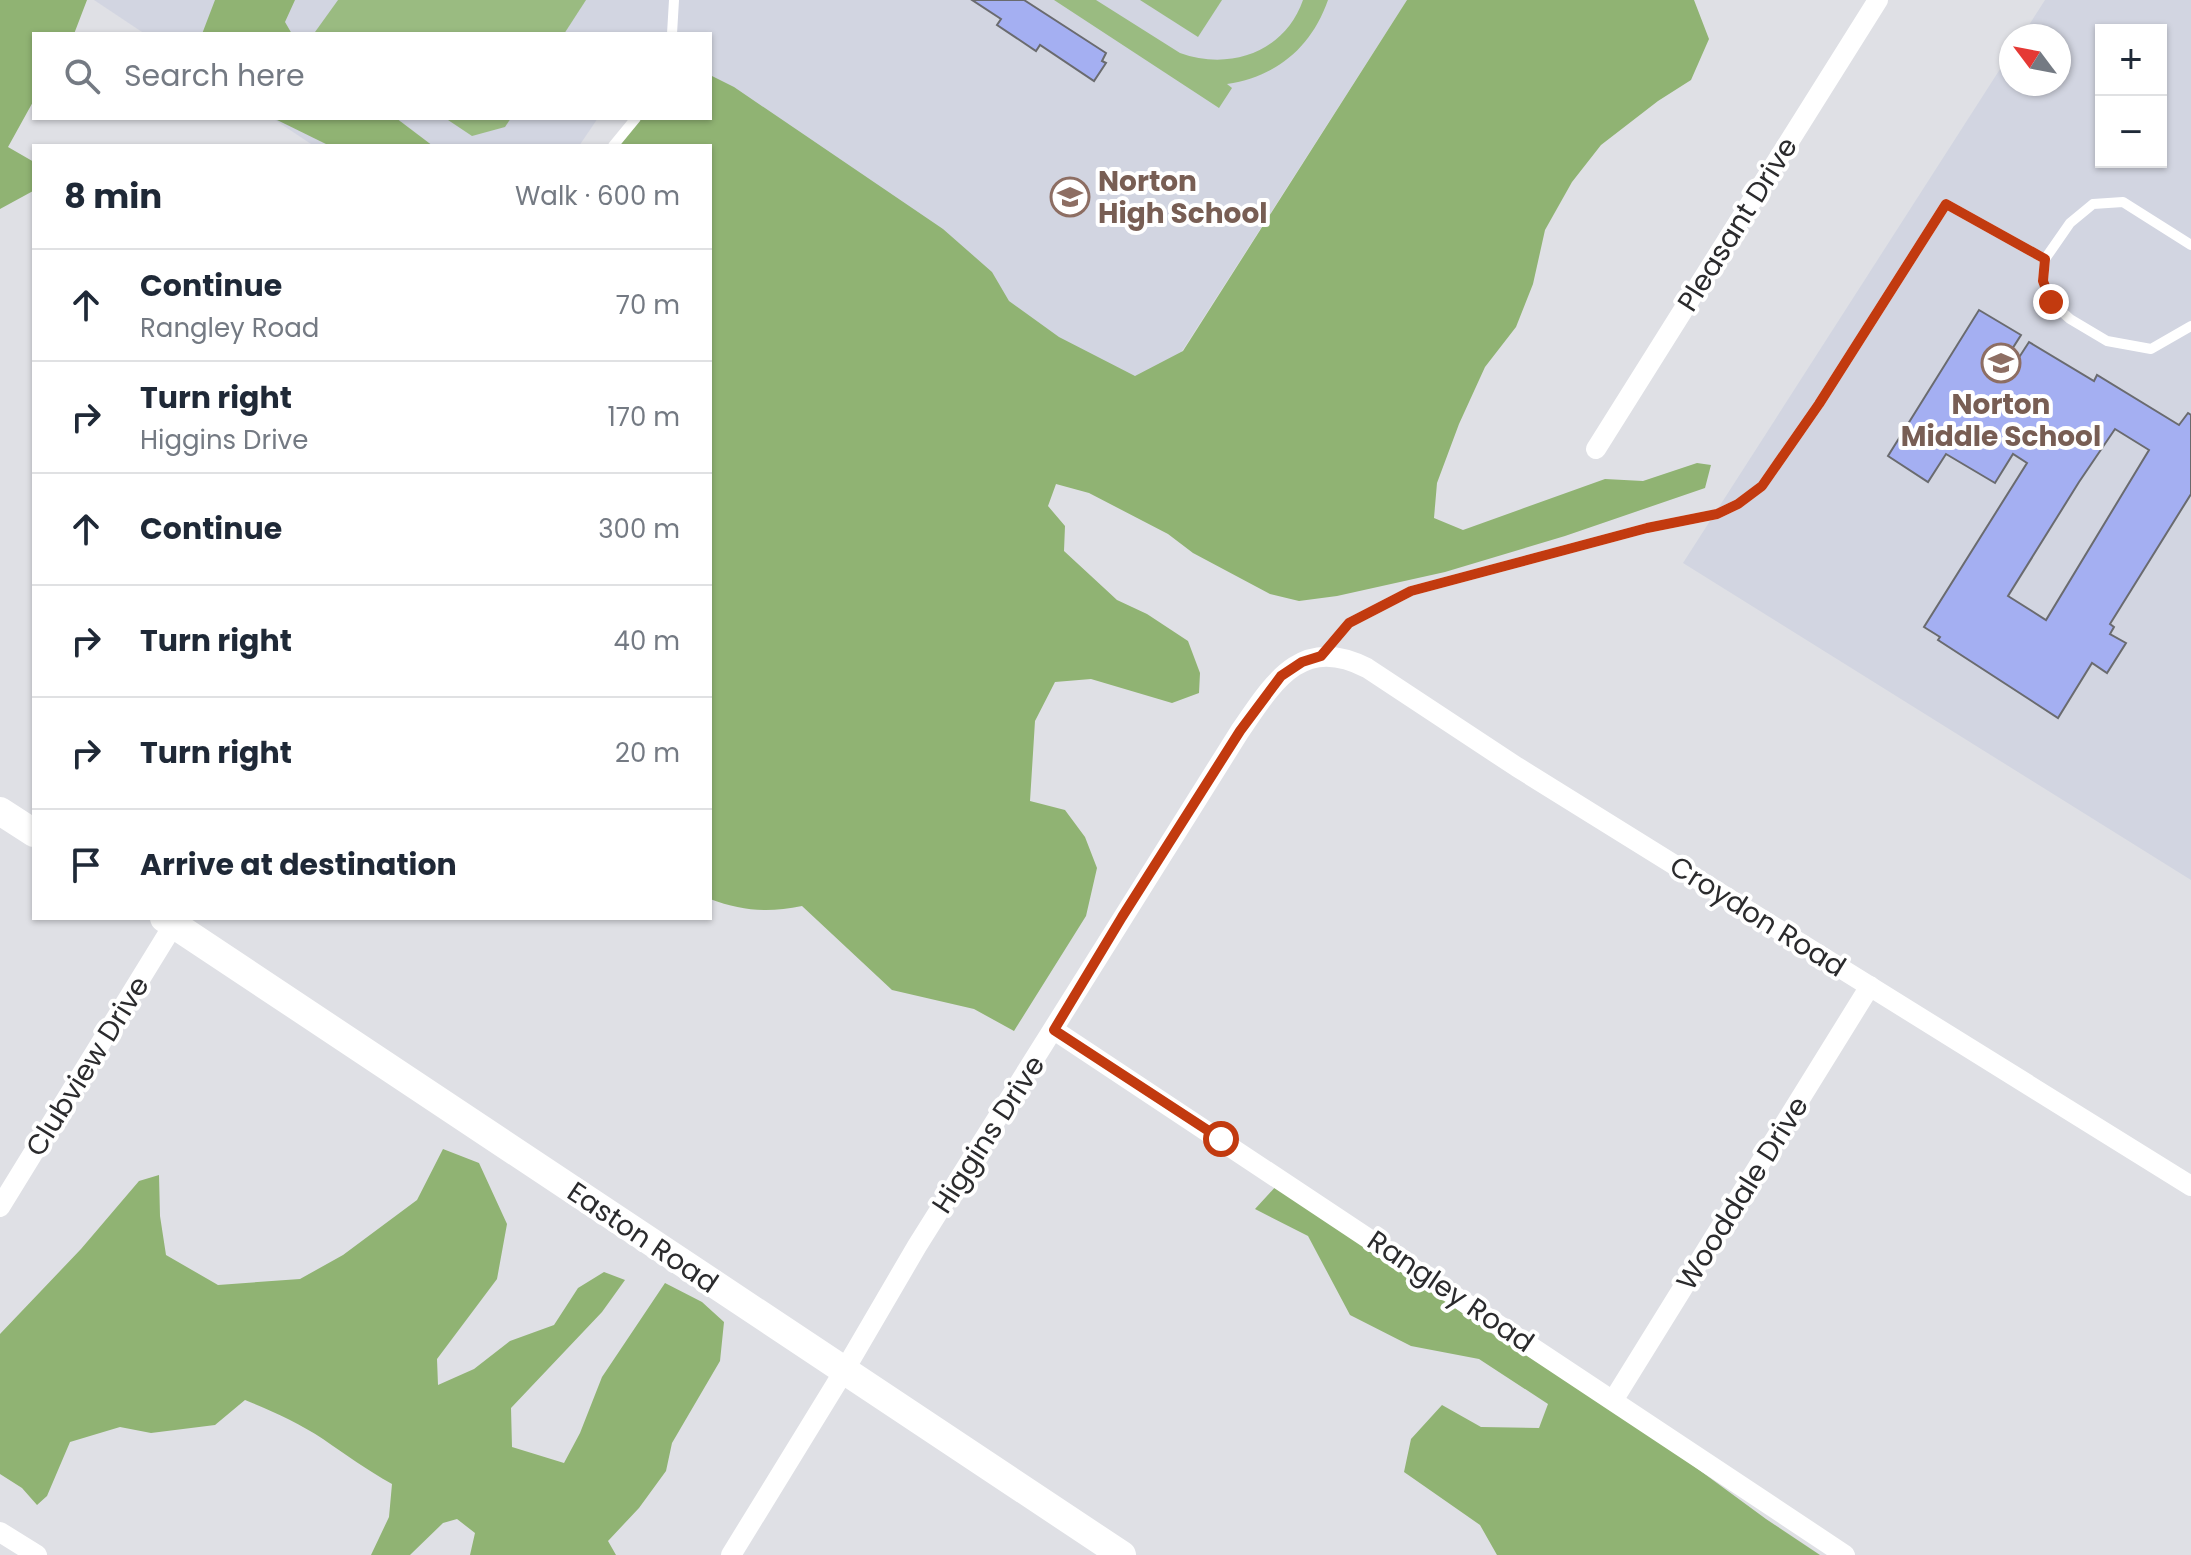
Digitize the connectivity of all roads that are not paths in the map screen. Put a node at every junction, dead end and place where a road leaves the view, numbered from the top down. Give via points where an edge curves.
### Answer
1 (674, 0) edge
2 (1878, 0) edge
3 (672, 32) edge
4 (634, 120) edge
5 (615, 144) edge
6 (2191, 245) edge
7 (2045, 259) junction
8 (2191, 326) edge
9 (1596, 449) dead end
10 (1321, 656) junction
11 (0, 811) edge
12 (32, 832) edge
13 (169, 921) edge
14 (1870, 986) junction
15 (1054, 1030) junction
16 (2191, 1186) edge
17 (0, 1207) edge
18 (844, 1371) junction
19 (1614, 1399) junction
20 (0, 1532) edge
21 (37, 1555) edge
22 (731, 1555) edge
23 (1122, 1555) edge
24 (1845, 1555) edge

1 - 3 lane
2 - 9 street, Pleasant Drive
4 - 5 lane
6 - 7 lane via 2123,202 2093,204 2070,223
7 - 8 lane via 2043,281 2051,302 2107,341 2151,349
7 - 10 lane via 1946,204 1819,404 1762,486 1750,495 1717,514 1411,591 1349,623
10 - 14 street, Croydon Road via 1367,668
10 - 15 street, Higgins Drive via 1291,668 1271,687
11 - 12 street
13 - 17 street, Clubview Drive
13 - 18 street, Easton Road
14 - 16 street, Croydon Road
14 - 19 street, Wooddale Drive
15 - 18 street, Higgins Drive
15 - 19 street, Rangley Road
18 - 22 street, Higgins Drive
18 - 23 street, Easton Road
19 - 24 street, Rangley Road
20 - 21 street

